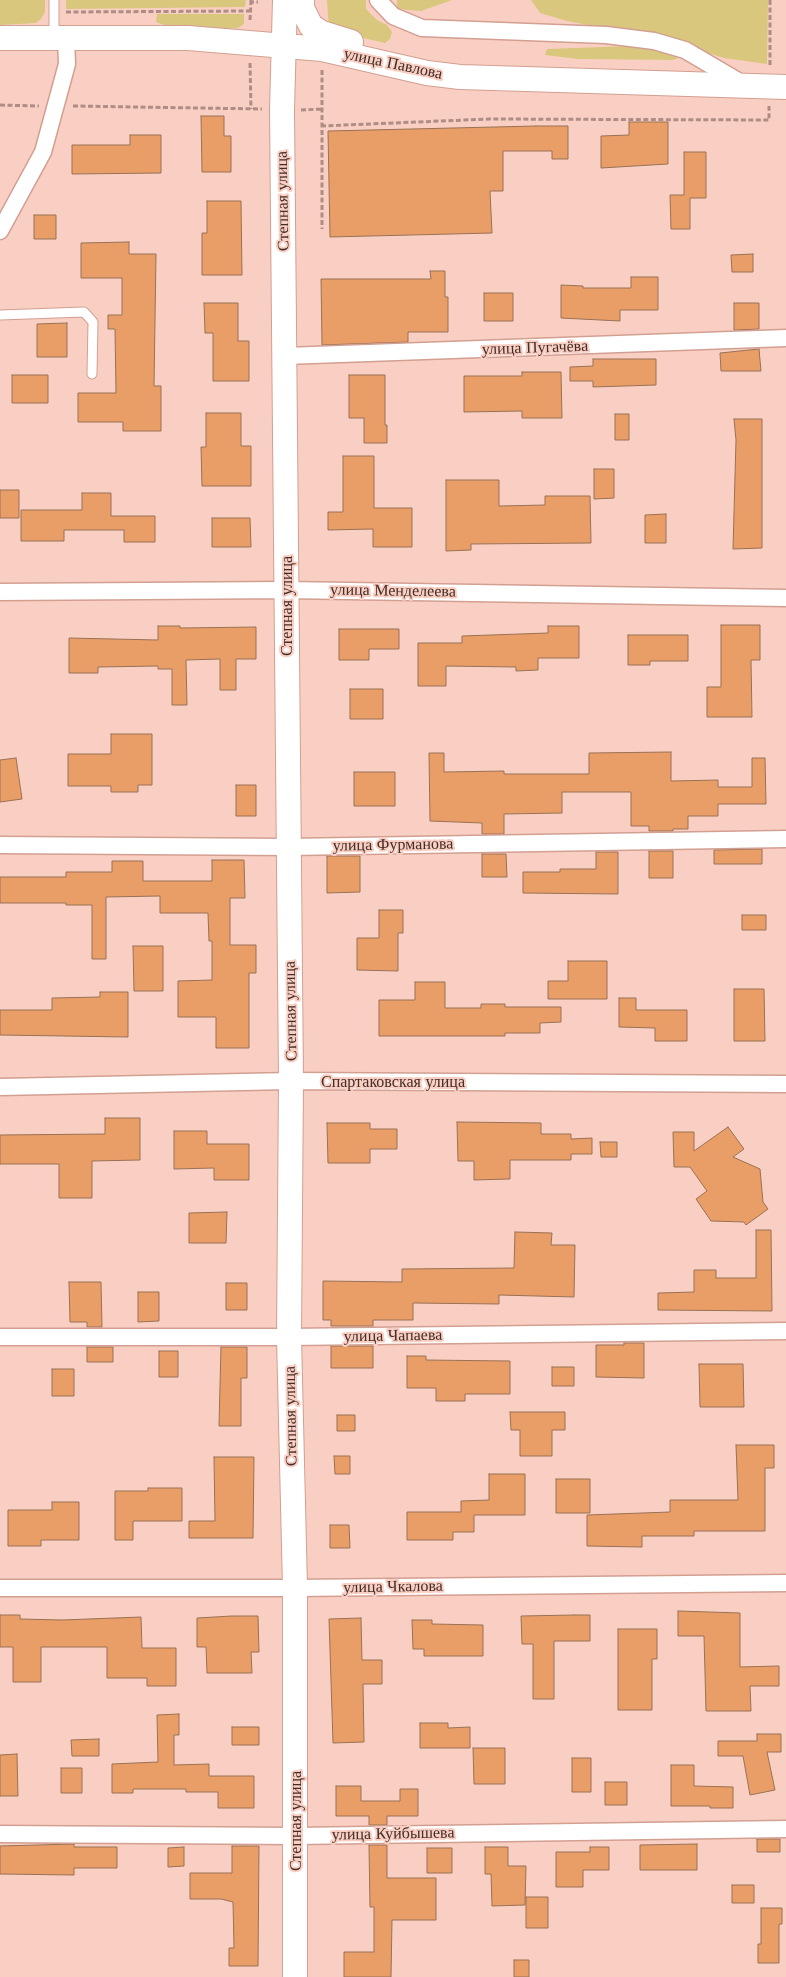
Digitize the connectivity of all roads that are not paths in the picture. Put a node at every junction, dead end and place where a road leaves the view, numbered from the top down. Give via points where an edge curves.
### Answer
1 (54, 0) edge
2 (286, 0) edge
3 (302, 0) edge
4 (378, 0) edge
5 (0, 38) edge
6 (60, 38) junction
7 (284, 45) junction
8 (490, 78) junction
9 (743, 84) junction
10 (778, 86) edge
11 (0, 231) edge
12 (0, 315) edge
13 (786, 338) edge
14 (285, 356) junction
15 (92, 374) dead end
16 (286, 590) junction
17 (0, 592) edge
18 (786, 598) edge
19 (786, 840) edge
20 (0, 845) edge
21 (289, 846) junction
22 (291, 1082) junction
23 (786, 1084) edge
24 (0, 1088) edge
25 (786, 1331) edge
26 (0, 1337) edge
27 (289, 1337) junction
28 (786, 1582) edge
29 (0, 1588) edge
30 (295, 1588) junction
31 (786, 1829) edge
32 (0, 1834) edge
33 (296, 1836) junction
34 (295, 1977) edge

1 - 6 lane
2 - 7 main road, Степная улица
3 - 8 main road via 307,20 322,33
4 - 9 street via 393,16 422,28 606,35 654,41 685,50
5 - 6 main road, улица Павлова
6 - 7 main road, улица Павлова via 188,38
6 - 11 street via 67,64 43,152
7 - 8 main road, улица Павлова via 345,53 427,73
7 - 14 main road, Степная улица
8 - 9 main road, улица Павлова
9 - 10 main road, улица Павлова
12 - 15 lane via 84,312 93,322
13 - 14 street, улица Пугачёва
14 - 16 main road, Степная улица
16 - 17 street, улица Менделеева
16 - 18 street, улица Менделеева
16 - 21 main road, Степная улица
19 - 21 street, улица Фурманова
20 - 21 street, улица Фурманова
21 - 22 main road, Степная улица
22 - 23 street, Спартаковская улица
22 - 24 street, Спартаковская улица
22 - 27 main road, Степная улица
25 - 27 street, улица Чапаева
26 - 27 street, улица Чапаева
27 - 30 main road, Степная улица
28 - 30 street, улица Чкалова
29 - 30 street, улица Чкалова
30 - 33 main road, Степная улица
31 - 33 street, улица Куйбышева
32 - 33 street, улица Куйбышева
33 - 34 main road, Степная улица

